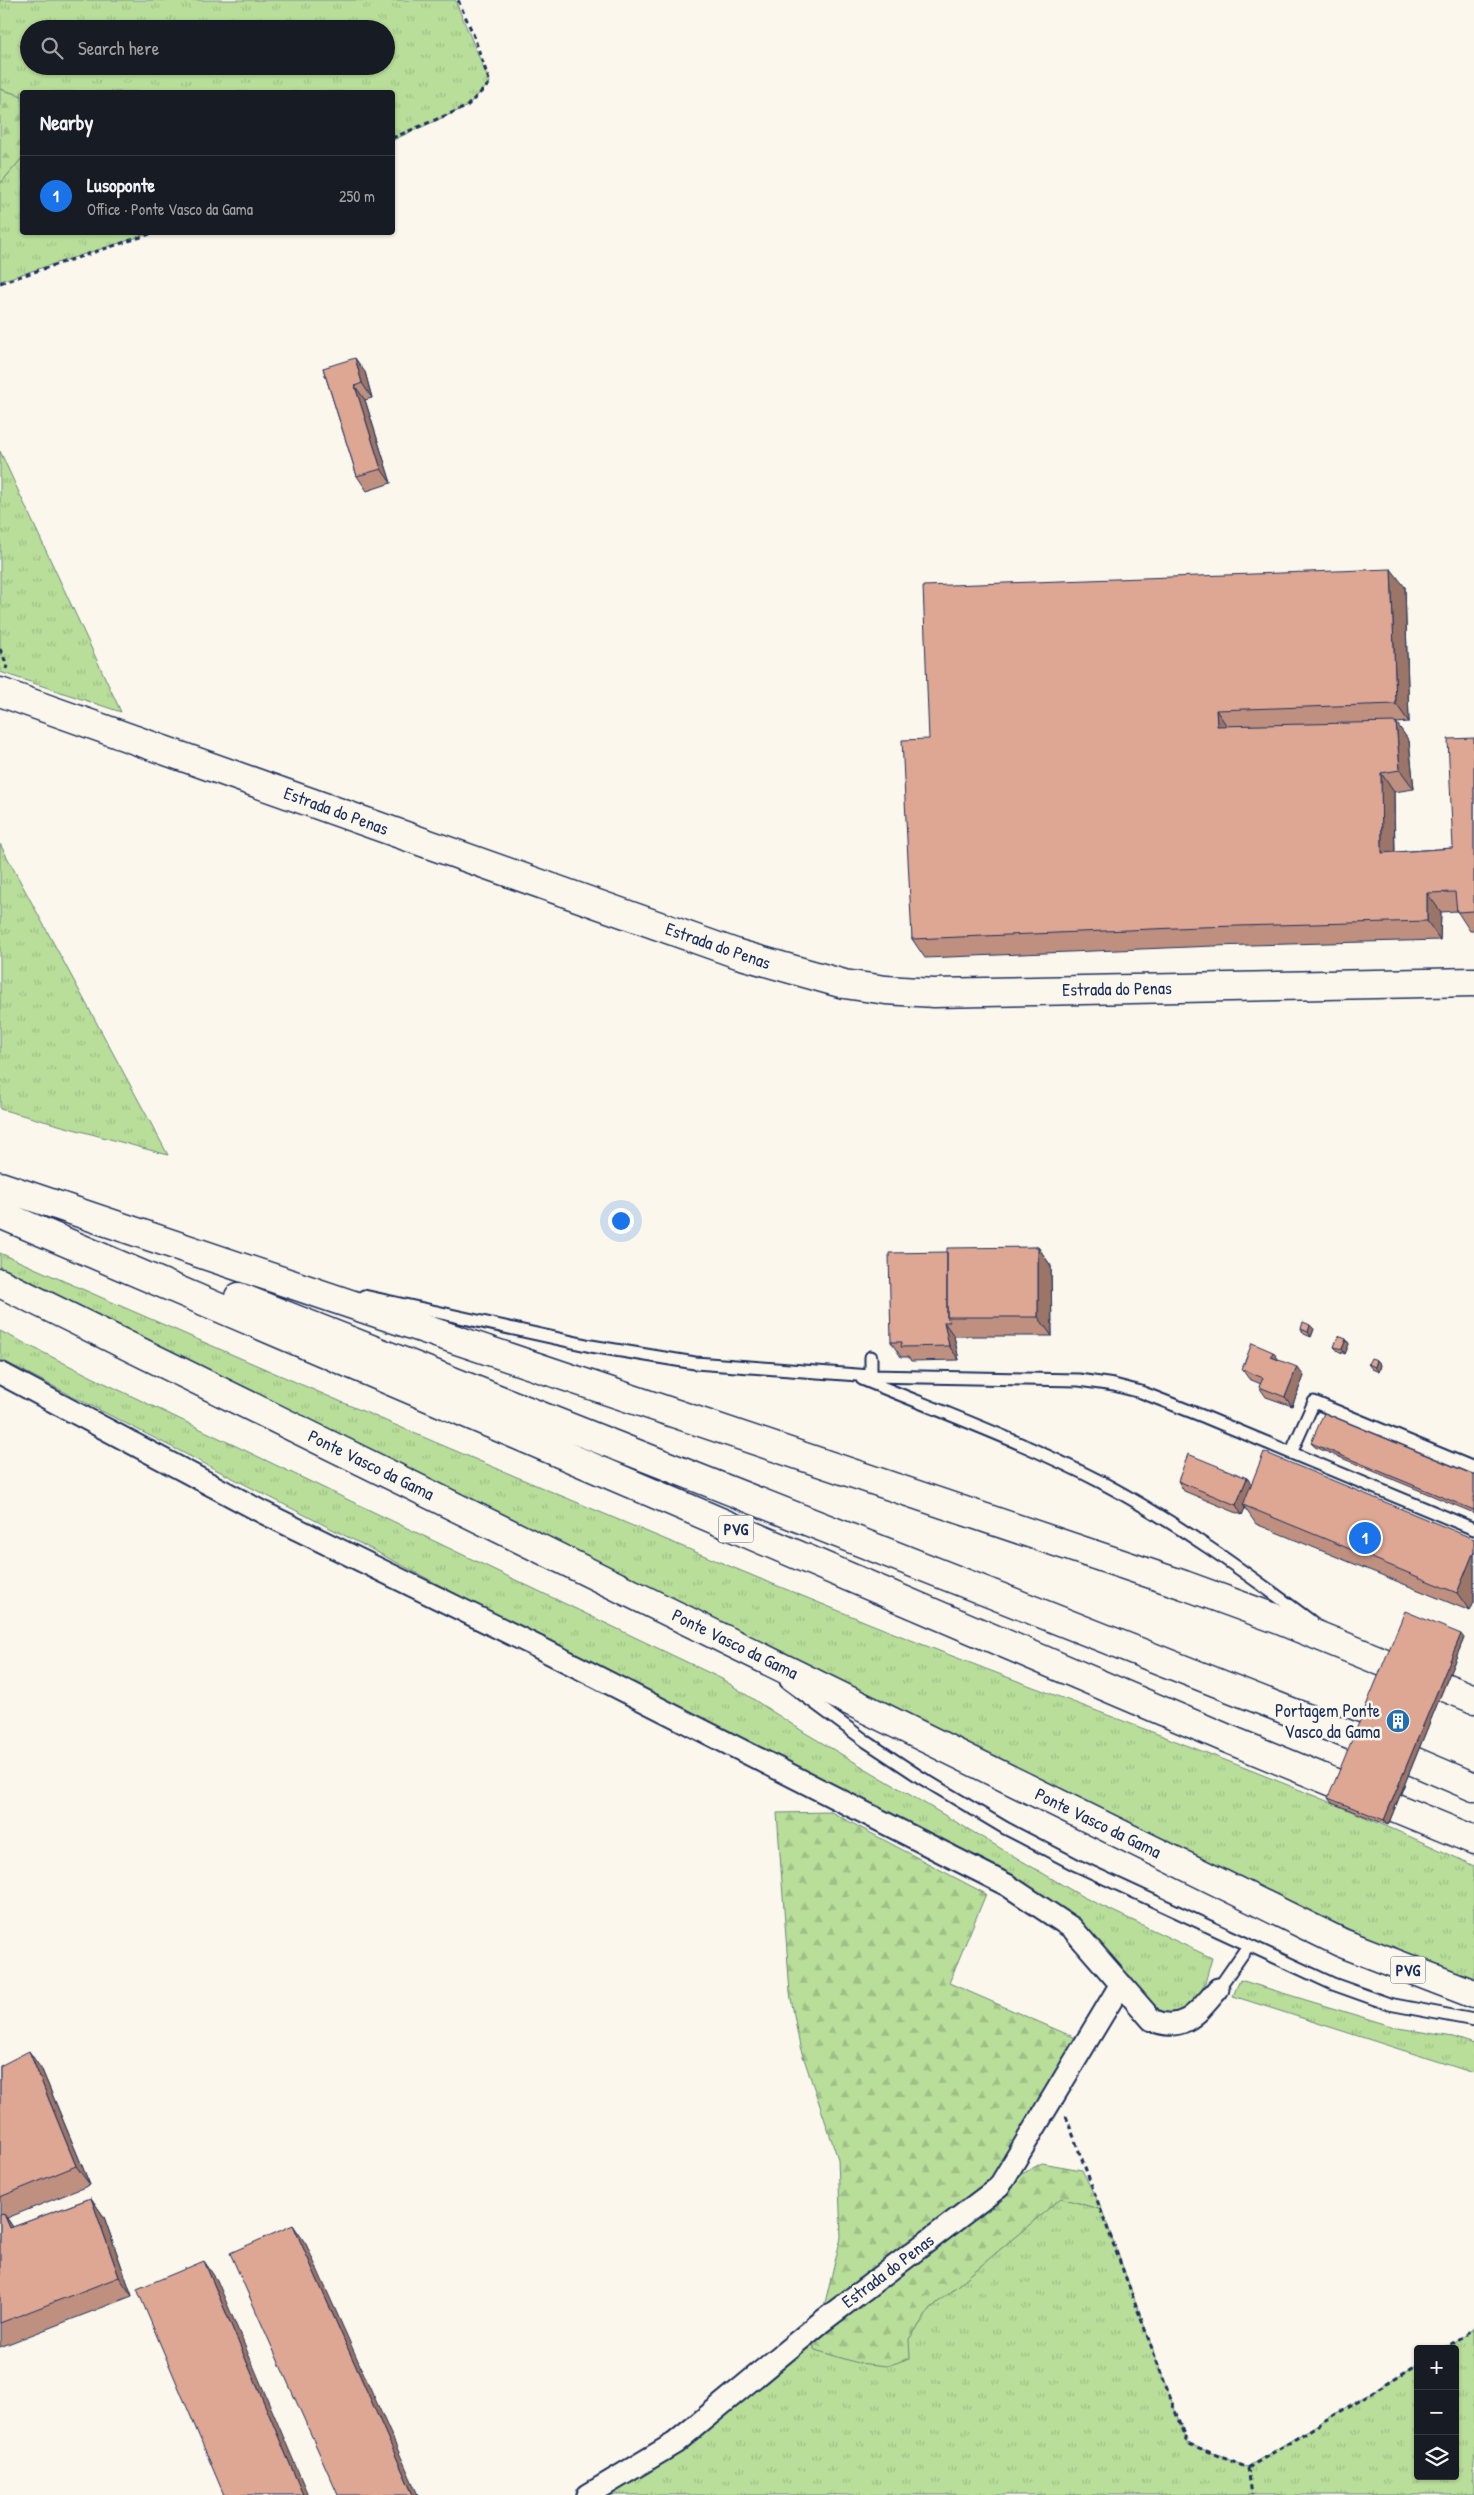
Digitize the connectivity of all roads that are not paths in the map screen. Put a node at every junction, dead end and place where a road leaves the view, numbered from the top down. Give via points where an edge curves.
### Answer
1 (0, 692) edge
2 (1474, 982) edge
3 (0, 1186) edge
4 (0, 1203) edge
5 (0, 1214) edge
6 (226, 1263) junction
7 (0, 1282) edge
8 (871, 1357) dead end
9 (0, 1373) edge
10 (852, 1375) junction
11 (871, 1376) junction
12 (1292, 1453) junction
13 (1474, 1468) edge
14 (1474, 1529) edge
15 (739, 1646) junction
16 (1343, 1646) junction
17 (1474, 1699) edge
18 (1474, 1787) edge
19 (1474, 1840) edge
20 (1248, 1946) junction
21 (1121, 1984) junction
22 (1218, 1989) joint
23 (1474, 1994) edge
24 (1474, 2020) edge
25 (588, 2495) edge

1 - 2 main road, Estrada do Penas via 738,954 844,984 934,993
3 - 6 main road
4 - 18 main road, PVG via 748,1496 1376,1745
5 - 19 main road, PVG via 1219,1735
6 - 10 lane via 518,1332 591,1346 703,1364
6 - 16 main road via 1184,1585
7 - 15 main road, Ponte Vasco da Gama / PVG
8 - 11 lane
9 - 21 street via 262,1512 544,1650 1007,1886 1072,1928
10 - 11 lane
10 - 16 lane via 1032,1449 1102,1483 1216,1551
11 - 12 lane via 1079,1380 1114,1385 1162,1400
12 - 13 lane via 1314,1402
12 - 14 lane
15 - 20 lane via 867,1742 1005,1828
15 - 23 main road, Ponte Vasco da Gama / PVG via 1342,1942
16 - 17 main road
20 - 22 lane
20 - 24 lane via 1369,1998
21 - 22 street via 1144,2014 1162,2024 1173,2025 1187,2021
21 - 25 street, Estrada do Penas via 999,2187 820,2323 674,2443

